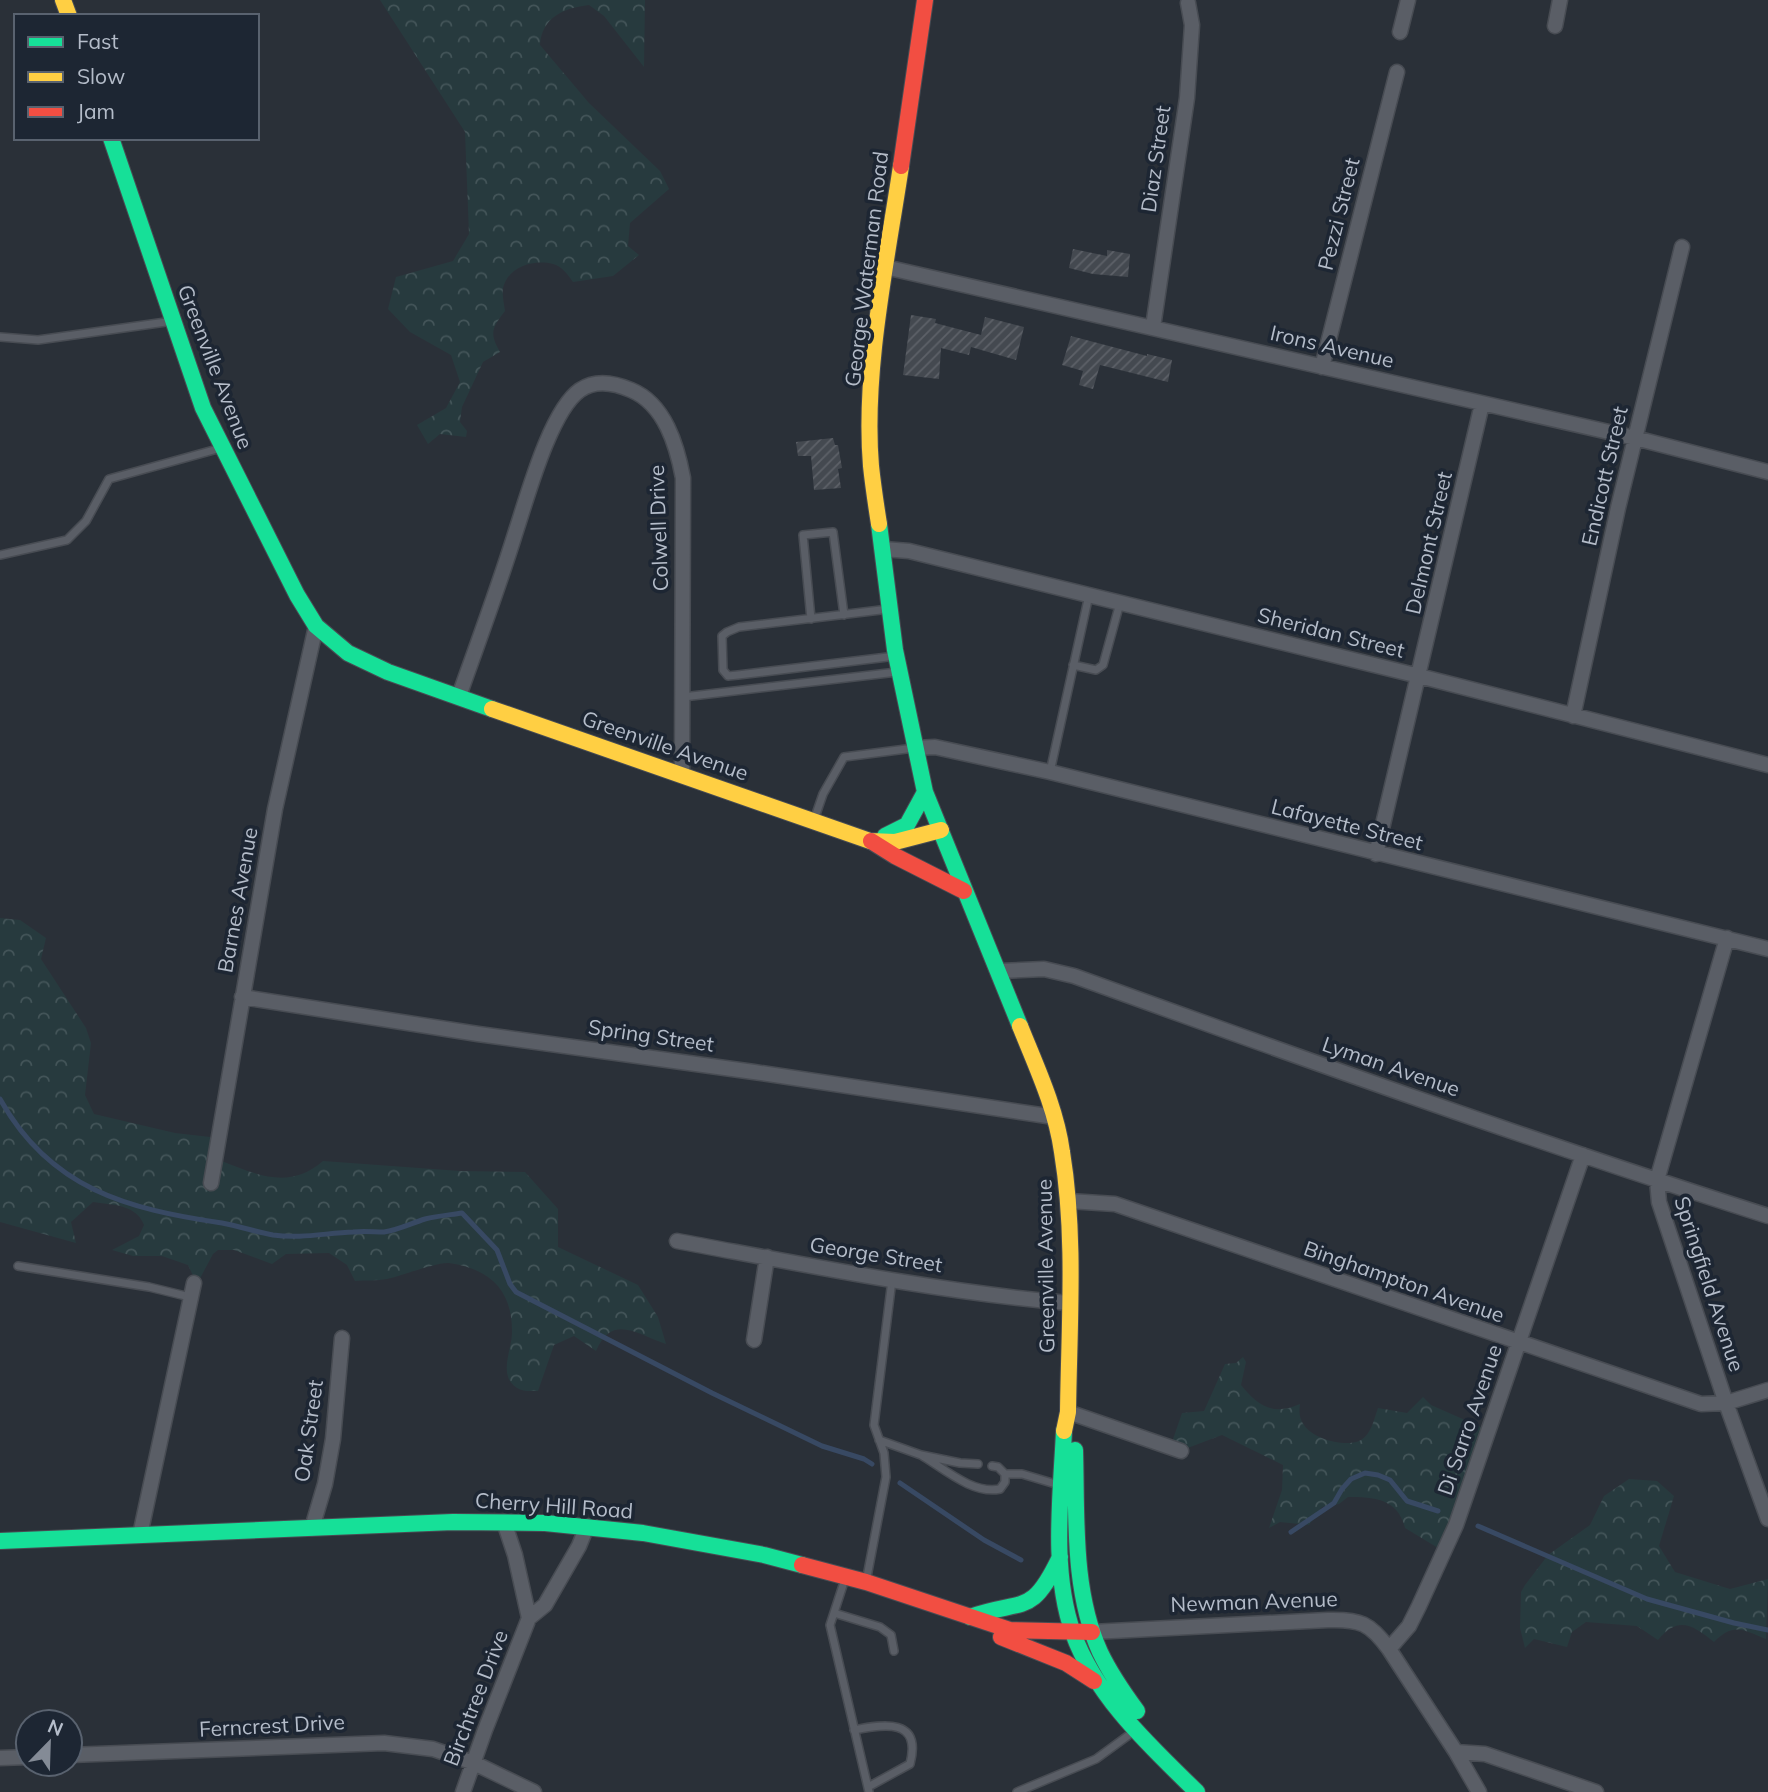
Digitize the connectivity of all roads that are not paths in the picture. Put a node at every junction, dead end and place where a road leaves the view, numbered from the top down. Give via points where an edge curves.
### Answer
1 (925, 0) edge
2 (1408, 0) edge
3 (1560, 0) edge
4 (1189, 1) edge
5 (1555, 26) dead end
6 (1400, 32) dead end
7 (1397, 72) dead end
8 (112, 140) edge
9 (1682, 247) dead end
10 (885, 267) junction
11 (173, 321) junction
12 (1153, 327) junction
13 (0, 337) edge
14 (1322, 367) junction
15 (1482, 404) junction
16 (1635, 438) junction
17 (222, 448) junction
18 (1768, 472) edge
19 (883, 548) junction
20 (0, 555) edge
21 (1089, 595) junction
22 (1120, 603) junction
23 (890, 609) junction
24 (844, 615) junction
25 (811, 619) junction
26 (316, 626) junction
27 (898, 664) junction
28 (1073, 665) junction
29 (1419, 676) junction
30 (459, 696) junction
31 (682, 697) junction
32 (1573, 716) junction
33 (915, 748) junction
34 (1768, 765) edge
35 (1050, 772) junction
36 (682, 774) junction
37 (925, 792) junction
38 (814, 820) junction
39 (941, 830) junction
40 (870, 841) junction
41 (1376, 854) junction
42 (964, 891) junction
43 (1727, 938) junction
44 (1768, 949) edge
45 (1000, 971) junction
46 (242, 997) junction
47 (1054, 1117) junction
48 (1583, 1155) junction
49 (1657, 1180) junction
50 (211, 1183) dead end
51 (1069, 1201) junction
52 (1768, 1216) edge
53 (677, 1241) dead end
54 (767, 1257) junction
55 (18, 1266) dead end
56 (892, 1279) junction
57 (192, 1290) joint
58 (1069, 1303) junction
59 (342, 1338) dead end
60 (754, 1340) dead end
61 (1518, 1343) junction
62 (1768, 1390) edge
63 (1726, 1403) junction
64 (1068, 1412) junction
65 (879, 1440) junction
66 (1181, 1451) dead end
67 (921, 1455) junction
68 (978, 1464) dead end
69 (992, 1466) dead end
70 (1005, 1474) junction
71 (1069, 1486) junction
72 (1768, 1519) edge
73 (504, 1522) junction
74 (587, 1527) junction
75 (312, 1528) junction
76 (140, 1535) junction
77 (0, 1541) edge
78 (1061, 1552) junction
79 (846, 1577) junction
80 (866, 1582) junction
81 (908, 1596) junction
82 (834, 1613) junction
83 (970, 1617) junction
84 (529, 1618) junction
85 (1073, 1632) junction
86 (1092, 1632) junction
87 (1389, 1649) junction
88 (894, 1651) dead end
89 (1102, 1688) junction
90 (1136, 1729) junction
91 (854, 1730) junction
92 (1456, 1752) junction
93 (84, 1754) edge
94 (474, 1763) junction
95 (868, 1790) edge
96 (463, 1792) edge
97 (534, 1792) edge
98 (1017, 1792) edge
99 (1197, 1792) edge
100 (1206, 1792) edge
101 (1479, 1792) edge
102 (1596, 1792) edge

1 - 10 main road, George Waterman Road
2 - 6 street
3 - 5 street
4 - 12 street, Diaz Street via 1192,25 1186,97
7 - 14 street, Pezzi Street
8 - 11 main road, Greenville Avenue
9 - 16 street, Endicott Street
10 - 12 street, Irons Avenue
10 - 19 main road, George Waterman Road via 870,418 871,464
11 - 13 lane via 38,340
11 - 17 main road, Greenville Avenue
12 - 14 street, Irons Avenue
14 - 15 street, Irons Avenue
15 - 16 street, Irons Avenue
15 - 29 street, Delmont Street
16 - 18 street, Irons Avenue
16 - 32 street, Endicott Street
17 - 20 lane via 109,479 86,521 67,540
17 - 26 main road, Greenville Avenue
19 - 21 street, Sheridan Street
19 - 23 main road, George Waterman Road
21 - 22 street, Sheridan Street
21 - 28 lane
22 - 28 lane via 1103,665 1096,670
22 - 29 street, Sheridan Street
23 - 24 lane
23 - 27 main road, George Waterman Road
24 - 25 lane
24 - 25 lane via 833,532 803,535
25 - 27 lane via 727,632 722,636 723,670 728,676
26 - 30 main road, Greenville Avenue via 368,663
26 - 46 street, Barnes Avenue via 275,809
27 - 31 lane
27 - 33 main road, George Waterman Road
28 - 35 lane
29 - 32 street, Sheridan Street
29 - 41 street, Delmont Street
30 - 31 street, Colwell Drive via 556,421 580,390 612,383 634,391 660,415 680,460
30 - 36 main road, Greenville Avenue
31 - 36 street, Colwell Drive
32 - 34 street, Sheridan Street
33 - 35 street, Lafayette Street via 935,747
33 - 37 main road, George Waterman Road
33 - 38 lane via 844,757
35 - 41 street, Lafayette Street
36 - 38 main road, Greenville Avenue
37 - 39 main road, George Waterman Road
37 - 40 main road via 907,825
38 - 40 main road, Greenville Avenue
39 - 40 main road, Greenville Avenue via 895,842
39 - 42 main road, Greenville Avenue
40 - 42 main road
41 - 43 street, Lafayette Street
42 - 45 main road, Greenville Avenue
43 - 44 street, Lafayette Street
43 - 49 street, Springfield Avenue
45 - 47 main road, Greenville Avenue
45 - 48 street, Lyman Avenue via 1044,969 1074,976
46 - 47 street, Spring Street
46 - 50 street, Barnes Avenue
47 - 51 main road, Greenville Avenue
48 - 49 street, Lyman Avenue
48 - 61 street, Di Sarro Avenue
49 - 52 street, Lyman Avenue
49 - 63 street, Springfield Avenue via 1658,1202
51 - 58 main road, Greenville Avenue
51 - 61 street, Binghampton Avenue via 1115,1205
53 - 54 street, George Street
54 - 56 street, George Street
54 - 60 street
55 - 57 lane
56 - 58 street, George Street
56 - 65 lane via 874,1424
57 - 76 street
58 - 64 main road, Greenville Avenue
59 - 75 street, Oak Street via 333,1439
61 - 63 street, Binghampton Avenue via 1701,1404
61 - 87 street, Di Sarro Avenue via 1456,1525 1409,1626
62 - 63 street
63 - 72 street, Springfield Avenue
64 - 66 street
64 - 71 main road, Greenville Avenue
65 - 67 lane
65 - 80 lane via 886,1477
67 - 68 lane
67 - 70 lane via 967,1484 993,1491 1005,1482
69 - 70 lane
70 - 71 lane
71 - 78 main road, Greenville Avenue
71 - 86 main road, Greenville Avenue via 1080,1579
73 - 74 main road, Cherry Hill Road
73 - 75 main road, Cherry Hill Road
73 - 84 street, Birchtree Drive
74 - 79 main road, Cherry Hill Road via 764,1555
74 - 84 street, Birchtree Drive via 545,1605
75 - 76 main road, Cherry Hill Road
76 - 77 main road, Cherry Hill Road
78 - 83 main road via 1050,1580 1031,1601
78 - 85 main road, Greenville Avenue
79 - 80 main road, Cherry Hill Road
79 - 82 lane
80 - 81 main road, Cherry Hill Road
81 - 83 main road, Cherry Hill Road
81 - 89 main road via 932,1611 1066,1663
82 - 88 lane via 880,1627 891,1635
82 - 91 lane via 830,1625
83 - 85 main road, Cherry Hill Road via 1010,1630
84 - 94 street, Birchtree Drive
85 - 86 main road, Cherry Hill Road
85 - 89 main road, Greenville Avenue
86 - 87 street, Newman Avenue via 1350,1619 1365,1624
86 - 100 main road, Greenville Avenue via 1131,1703
87 - 92 street, Newman Avenue
89 - 90 main road, Greenville Avenue
90 - 98 lane via 1096,1759
90 - 99 main road, Greenville Avenue
91 - 95 lane
91 - 95 lane via 885,1724 912,1739 910,1764
92 - 101 street, Newman Avenue
92 - 102 street via 1485,1754
93 - 94 street, Ferncrest Drive via 384,1743 433,1749
94 - 96 street, Birchtree Drive
94 - 97 street, Ferncrest Drive

